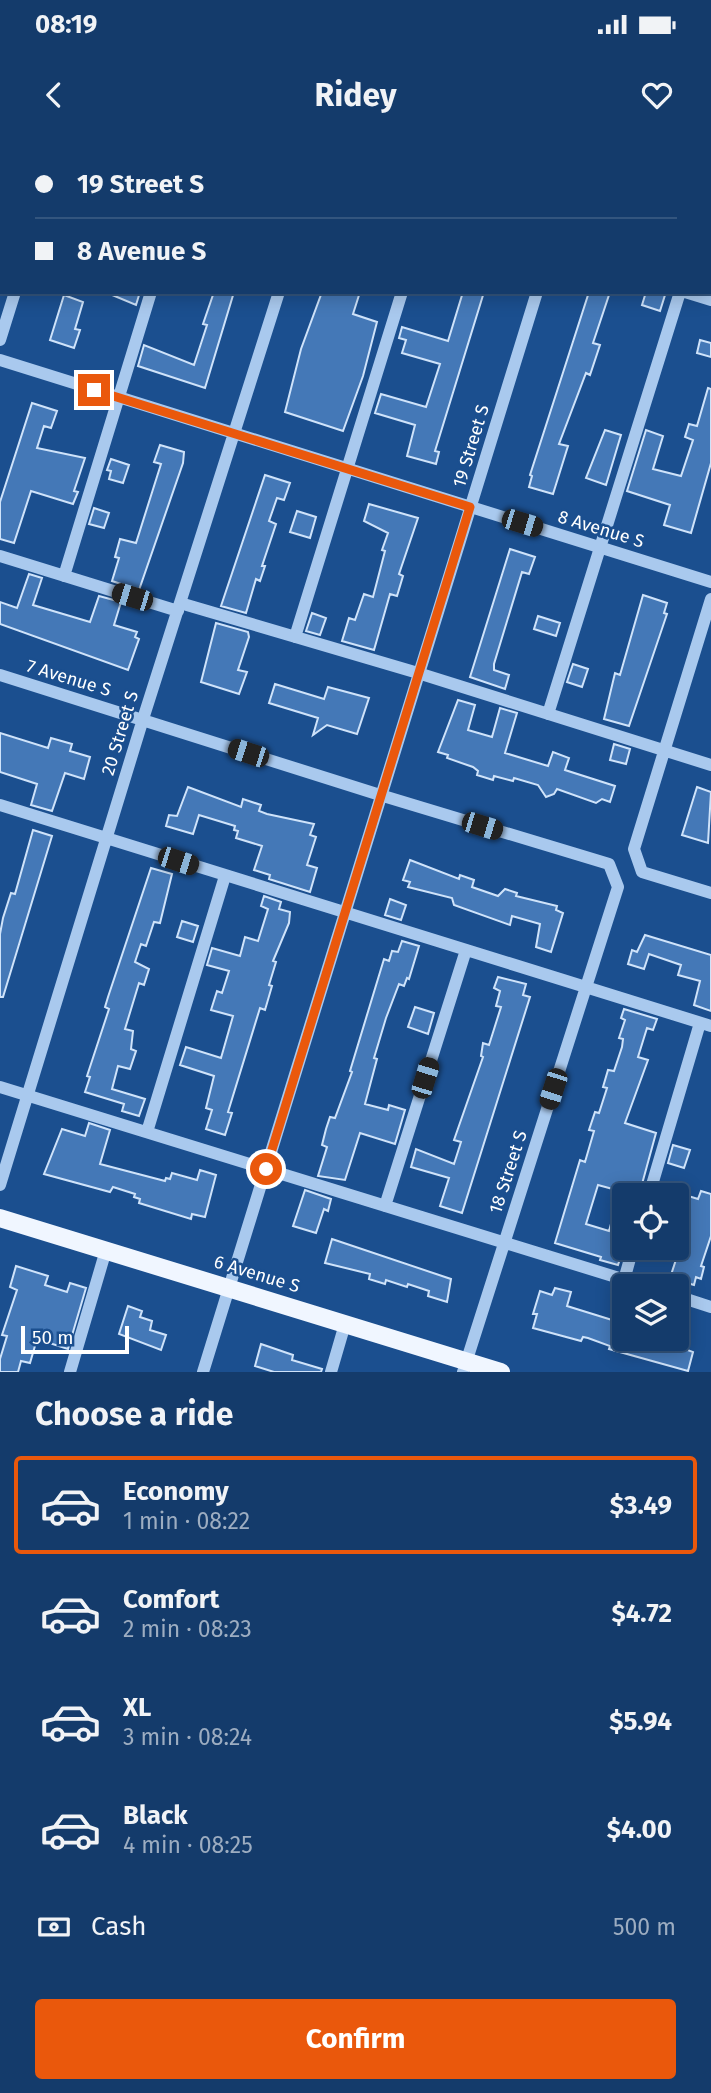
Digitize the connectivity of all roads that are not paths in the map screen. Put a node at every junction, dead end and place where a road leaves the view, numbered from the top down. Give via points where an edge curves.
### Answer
1 (14, 294) edge
2 (150, 294) edge
3 (278, 294) edge
4 (401, 294) edge
5 (536, 294) edge
6 (681, 294) edge
7 (689, 294) edge
8 (711, 300) edge
9 (0, 340) edge
10 (0, 360) edge
11 (118, 397) junction
12 (236, 433) junction
13 (347, 469) junction
14 (470, 507) junction
15 (600, 547) junction
16 (0, 556) edge
17 (64, 576) junction
18 (711, 582) edge
19 (711, 599) edge
20 (179, 607) junction
21 (295, 637) junction
22 (418, 673) junction
23 (0, 675) edge
24 (548, 714) junction
25 (143, 719) junction
26 (664, 751) junction
27 (711, 765) edge
28 (380, 796) junction
29 (0, 805) edge
30 (106, 838) junction
31 (608, 864) joint
32 (225, 876) junction
33 (711, 893) edge
34 (344, 913) junction
35 (466, 950) junction
36 (586, 987) junction
37 (706, 1024) edge
38 (0, 1087) edge
39 (27, 1095) junction
40 (147, 1132) junction
41 (266, 1169) junction
42 (653, 1183) edge
43 (0, 1185) edge
44 (385, 1206) junction
45 (0, 1218) edge
46 (504, 1243) junction
47 (106, 1250) junction
48 (612, 1276) edge
49 (230, 1288) junction
50 (689, 1300) edge
51 (711, 1307) edge
52 (345, 1324) junction
53 (464, 1367) edge
54 (70, 1372) edge
55 (203, 1372) edge
56 (331, 1372) edge
57 (501, 1372) edge

1 - 9 street
2 - 11 street
3 - 12 street, 20 Street S
4 - 13 street
5 - 14 street, 19 Street S
6 - 15 street
7 - 8 street
10 - 11 street, 8 Avenue S
11 - 12 street, 8 Avenue S
11 - 17 street
12 - 13 street, 8 Avenue S
12 - 20 street, 20 Street S
13 - 14 street, 8 Avenue S
13 - 21 street
14 - 15 street, 8 Avenue S
14 - 22 street, 19 Street S
15 - 18 street, 8 Avenue S
15 - 24 street
16 - 17 street
17 - 20 street
19 - 26 street
20 - 21 street
20 - 25 street, 20 Street S
21 - 22 street
22 - 24 street
22 - 28 street, 19 Street S
23 - 25 street, 7 Avenue S
24 - 26 street
25 - 28 street, 7 Avenue S
25 - 30 street, 20 Street S
26 - 27 street
26 - 33 street via 634,849 642,872
28 - 31 street, 7 Avenue S
28 - 34 street, 19 Street S
29 - 30 street
30 - 32 street
30 - 39 street, 20 Street S
31 - 36 street, 18 Street S via 618,887
32 - 34 street
32 - 40 street
34 - 35 street
34 - 41 street, 19 Street S
35 - 36 street
35 - 44 street
36 - 37 street
36 - 46 street, 18 Street S
37 - 42 street
38 - 39 street
39 - 40 street
39 - 43 street, 20 Street S
40 - 41 street
41 - 44 street
41 - 49 street, 19 Street S
44 - 46 street
45 - 47 main road, 6 Avenue S
46 - 48 street
46 - 53 street, 18 Street S
47 - 49 main road, 6 Avenue S
47 - 54 street
49 - 52 main road, 6 Avenue S
49 - 55 street, 19 Street S
50 - 51 street
52 - 53 main road, 6 Avenue S
52 - 56 street
53 - 57 main road, 6 Avenue S

